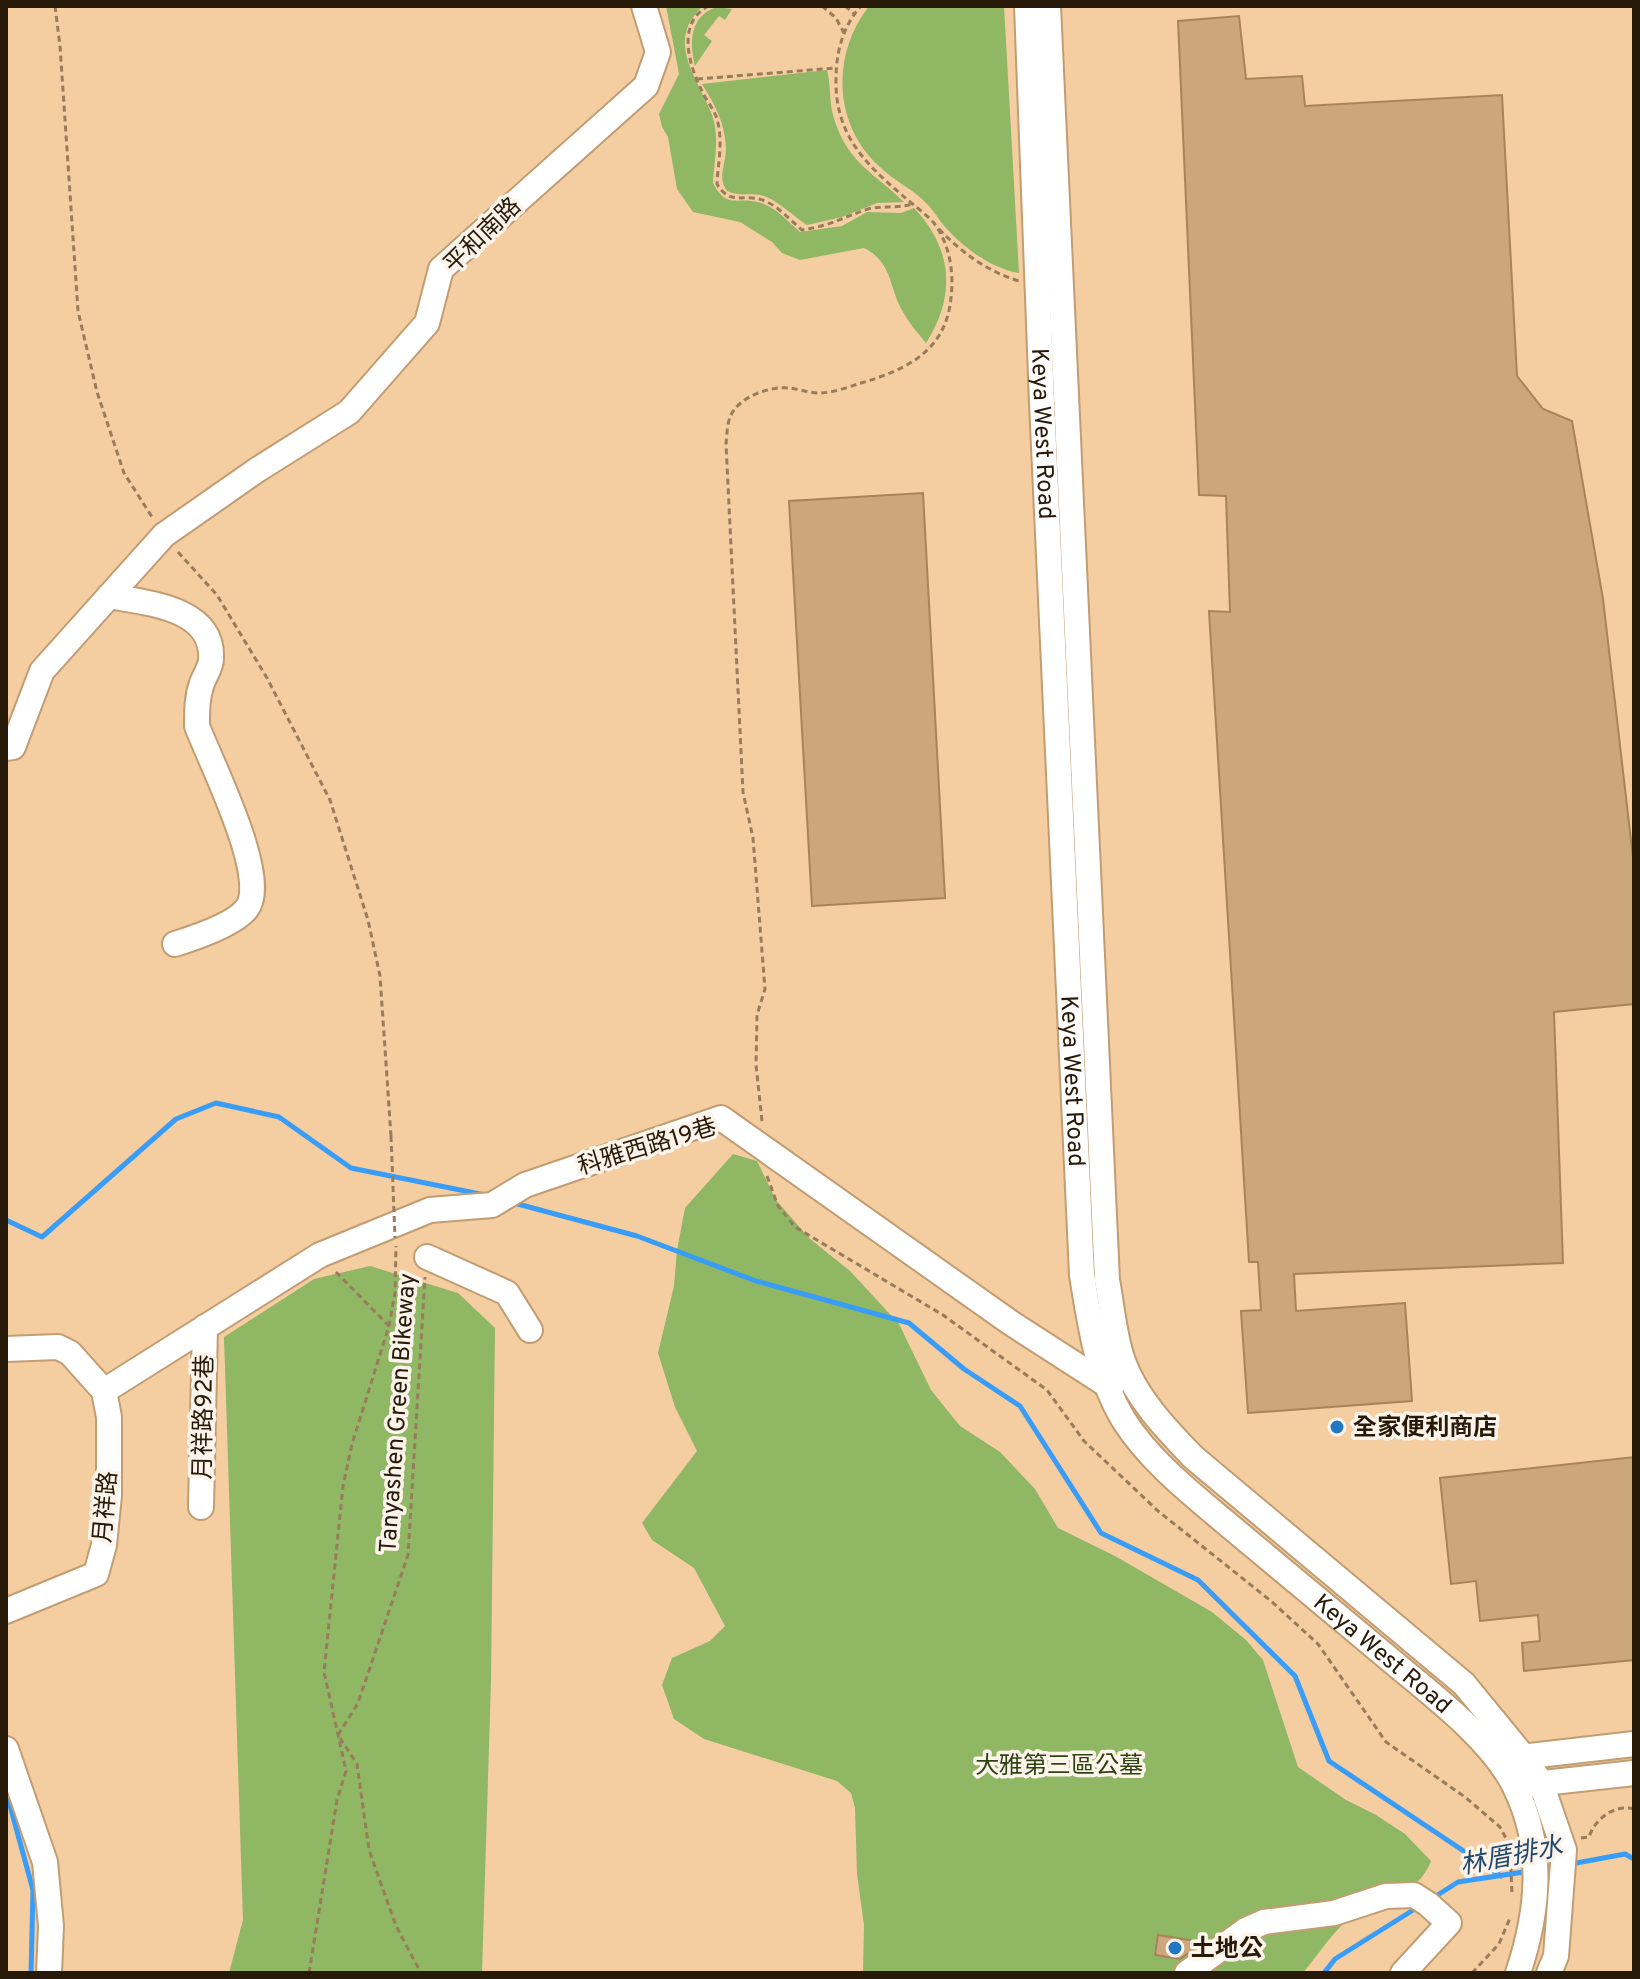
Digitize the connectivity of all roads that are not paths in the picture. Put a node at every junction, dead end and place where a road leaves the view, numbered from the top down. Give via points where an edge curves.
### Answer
1 (644, 6) edge
2 (1027, 6) edge
3 (1048, 6) edge
4 (109, 596) junction
5 (6, 748) edge
6 (175, 944) dead end
7 (427, 1257) road end
8 (205, 1327) junction
9 (530, 1330) dead end
10 (6, 1349) edge
11 (1104, 1383) junction
12 (104, 1391) junction
13 (1141, 1394) junction
14 (201, 1507) dead end
15 (6, 1611) edge
16 (1634, 1744) edge
17 (6, 1749) edge
18 (1523, 1756) junction
19 (1498, 1759) junction
20 (1634, 1773) edge
21 (1541, 1783) junction
22 (1515, 1786) junction
23 (49, 1973) edge
24 (1187, 1973) edge
25 (1403, 1973) edge
26 (1518, 1973) edge
27 (1549, 1973) edge

1 - 4 street, 平和南路 via 658,52 646,86 441,269 427,323 349,412 164,535
2 - 11 street, Keya West Road via 1082,1275
3 - 13 street, Keya West Road via 1107,1280 1123,1361
4 - 5 street, 平和南路 via 42,671 13,747
4 - 6 street via 189,616 210,646 212,662 197,703 197,726 251,863 252,894 248,908 236,917
7 - 9 street via 507,1293
8 - 11 street, 科雅西路19巷 via 320,1255 430,1210 500,1200 525,1185 721,1118
8 - 12 street
8 - 14 street, 月祥路92巷
10 - 12 street via 58,1347
11 - 13 street, 科雅西路19巷
11 - 19 street, Keya West Road via 1125,1422 1173,1478 1444,1705
12 - 15 street, 月祥路 via 109,1495 96,1574
13 - 18 street, Keya West Road via 1193,1457 1464,1684
16 - 18 street
17 - 23 street via 45,1862
18 - 19 street
18 - 21 street, Keya West Road
19 - 22 street, Keya West Road
20 - 21 street
21 - 22 street
21 - 27 street, Keya West Road via 1564,1850 1556,1956
22 - 26 street, Keya West Road via 1534,1848 1536,1901
24 - 25 street via 1264,1922 1414,1895 1449,1923

